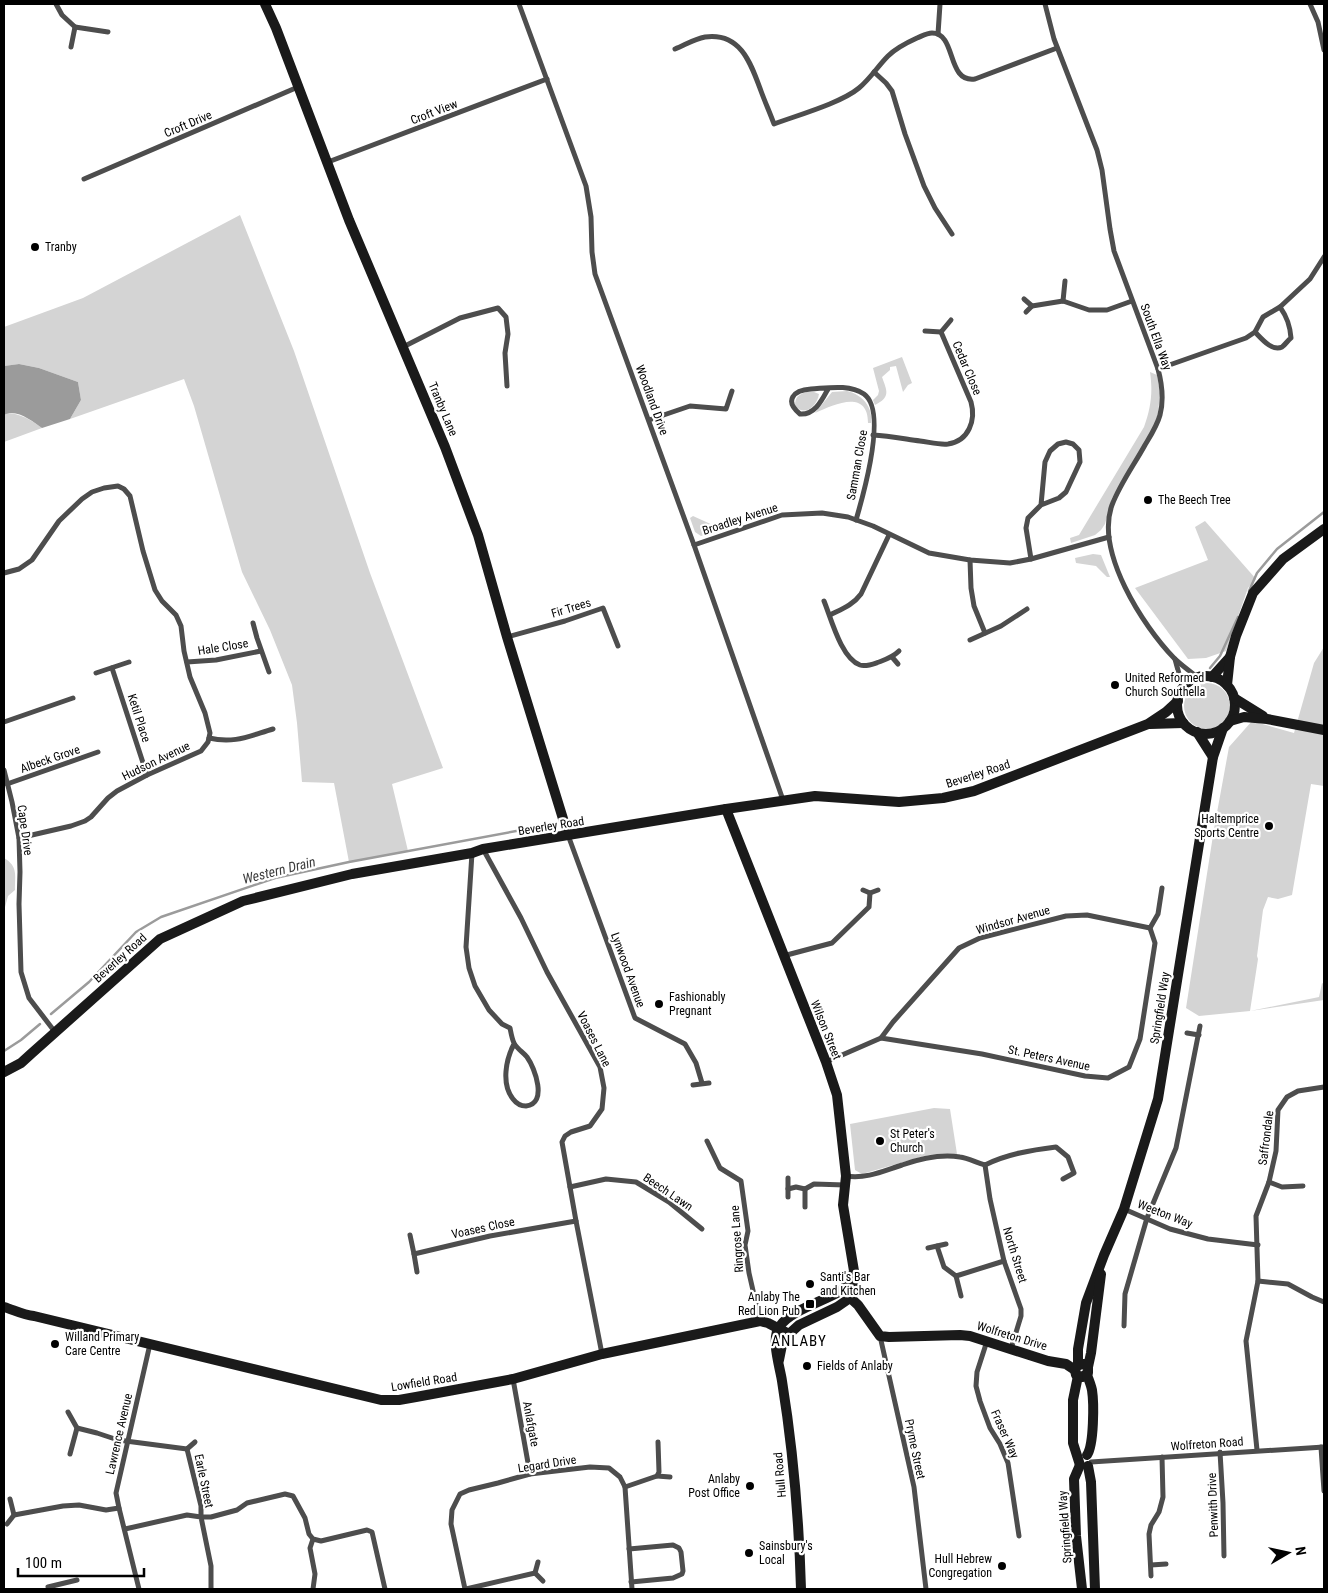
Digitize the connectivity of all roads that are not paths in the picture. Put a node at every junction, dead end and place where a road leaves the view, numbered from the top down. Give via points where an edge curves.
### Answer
1 (56, 4) edge
2 (265, 4) edge
3 (519, 4) edge
4 (940, 4) edge
5 (1045, 4) edge
6 (1310, 4) edge
7 (75, 27) junction
8 (108, 32) dead end
9 (938, 34) junction
10 (71, 47) dead end
11 (1057, 48) junction
12 (675, 49) dead end
13 (1324, 50) edge
14 (874, 72) junction
15 (548, 79) junction
16 (299, 86) junction
17 (328, 162) junction
18 (84, 179) dead end
19 (952, 234) dead end
20 (1324, 257) edge
21 (1066, 281) dead end
22 (1024, 299) dead end
23 (1063, 301) junction
24 (1132, 301) junction
25 (1032, 306) junction
26 (1280, 307) junction
27 (1026, 312) dead end
28 (950, 320) dead end
29 (925, 331) dead end
30 (940, 332) junction
31 (1255, 332) junction
32 (403, 347) junction
33 (1158, 369) junction
34 (507, 386) dead end
35 (828, 389) junction
36 (732, 391) dead end
37 (649, 420) junction
38 (873, 435) junction
39 (1040, 505) junction
40 (856, 520) junction
41 (1324, 529) edge
42 (889, 535) junction
43 (1109, 537) junction
44 (694, 545) junction
45 (1031, 559) junction
46 (970, 560) junction
47 (4, 574) edge
48 (824, 601) dead end
49 (1027, 609) dead end
50 (830, 615) junction
51 (254, 624) dead end
52 (985, 633) junction
53 (506, 637) junction
54 (970, 640) dead end
55 (618, 646) dead end
56 (261, 651) junction
57 (899, 651) dead end
58 (892, 657) junction
59 (1230, 657) junction
60 (1174, 659) junction
61 (129, 662) dead end
62 (187, 662) junction
63 (898, 664) dead end
64 (112, 668) junction
65 (269, 672) dead end
66 (96, 673) dead end
67 (1212, 677) junction
68 (1198, 678) junction
69 (1227, 685) junction
70 (1183, 689) junction
71 (73, 698) dead end
72 (1234, 698) junction
73 (1178, 701) junction
74 (1267, 719) junction
75 (4, 722) edge
76 (1184, 723) junction
77 (1148, 724) junction
78 (1227, 725) junction
79 (272, 728) dead end
80 (1324, 730) edge
81 (1196, 732) junction
82 (209, 738) junction
83 (98, 752) dead end
84 (1213, 757) junction
85 (4, 770) edge
86 (147, 775) junction
87 (7, 784) junction
88 (784, 800) junction
89 (726, 809) junction
90 (568, 836) junction
91 (19, 838) junction
92 (483, 849) junction
93 (472, 853) junction
94 (1162, 888) dead end
95 (863, 890) dead end
96 (878, 890) dead end
97 (870, 893) junction
98 (1150, 928) junction
99 (783, 956) junction
100 (1200, 1026) dead end
101 (56, 1032) junction
102 (1187, 1033) dead end
103 (1199, 1035) junction
104 (881, 1038) junction
105 (514, 1044) junction
106 (826, 1062) junction
107 (4, 1072) edge
108 (702, 1083) junction
109 (708, 1083) dead end
110 (694, 1085) dead end
111 (1324, 1087) edge
112 (706, 1141) dead end
113 (985, 1165) junction
114 (788, 1178) dead end
115 (1063, 1179) dead end
116 (845, 1180) junction
117 (1269, 1182) junction
118 (1303, 1186) dead end
119 (570, 1188) junction
120 (788, 1189) junction
121 (805, 1189) junction
122 (788, 1197) dead end
123 (805, 1207) dead end
124 (1124, 1208) junction
125 (1147, 1218) junction
126 (576, 1221) junction
127 (694, 1223) junction
128 (690, 1229) dead end
129 (702, 1229) dead end
130 (410, 1235) dead end
131 (946, 1244) dead end
132 (1258, 1244) junction
133 (937, 1246) junction
134 (928, 1248) dead end
135 (414, 1254) junction
136 (1004, 1260) junction
137 (854, 1271) junction
138 (417, 1272) dead end
139 (956, 1276) junction
140 (1258, 1281) junction
141 (842, 1290) junction
142 (961, 1296) dead end
143 (850, 1298) junction
144 (1324, 1302) edge
145 (4, 1307) edge
146 (760, 1321) junction
147 (1124, 1326) dead end
148 (778, 1327) junction
149 (789, 1334) junction
150 (880, 1336) junction
151 (987, 1341) junction
152 (150, 1344) junction
153 (1011, 1349) junction
154 (602, 1354) junction
155 (779, 1360) junction
156 (1081, 1371) junction
157 (513, 1378) junction
158 (68, 1412) dead end
159 (77, 1428) junction
160 (128, 1440) junction
161 (195, 1442) dead end
162 (658, 1442) dead end
163 (1322, 1447) edge
164 (187, 1449) junction
165 (1257, 1450) junction
166 (1220, 1452) junction
167 (70, 1454) dead end
168 (1162, 1458) junction
169 (1085, 1462) junction
170 (530, 1474) junction
171 (657, 1476) junction
172 (670, 1477) dead end
173 (625, 1487) junction
174 (1324, 1491) edge
175 (10, 1499) dead end
176 (119, 1508) junction
177 (14, 1515) junction
178 (202, 1516) junction
179 (8, 1524) dead end
180 (125, 1528) junction
181 (1019, 1536) dead end
182 (313, 1540) junction
183 (629, 1549) junction
184 (1224, 1556) dead end
185 (538, 1562) dead end
186 (1151, 1564) junction
187 (1166, 1564) dead end
188 (535, 1573) junction
189 (1151, 1576) dead end
190 (77, 1580) dead end
191 (543, 1582) dead end
192 (631, 1582) junction
193 (66, 1586) edge
194 (48, 1587) dead end
195 (140, 1589) edge
196 (211, 1589) edge
197 (313, 1589) edge
198 (385, 1589) edge
199 (466, 1589) edge
200 (632, 1589) edge
201 (801, 1589) edge
202 (926, 1589) edge
203 (1082, 1589) edge
204 (1095, 1589) edge

1 - 7 street
2 - 16 main road, Tranby Lane
3 - 15 street, Woodland Drive
4 - 9 street
5 - 11 street, South Ella Way
6 - 13 street
7 - 8 street
7 - 10 street
9 - 11 street via 945,41 960,74 968,80
9 - 14 street via 929,34 900,46
11 - 24 street, South Ella Way via 1097,150 1112,240
12 - 14 street via 709,37 722,38 737,46 751,65 774,124 845,97
14 - 19 street via 892,91 924,186
15 - 17 street, Croft View
15 - 37 street, Woodland Drive via 586,186 595,274
16 - 17 main road, Tranby Lane
16 - 18 street, Croft Drive
17 - 32 main road, Tranby Lane
20 - 26 street via 1310,278
21 - 23 street
22 - 25 street
23 - 24 street via 1090,310 1107,310
23 - 25 street
24 - 33 street, South Ella Way
25 - 27 street
26 - 31 street via 1263,317
26 - 31 street via 1290,325 1291,338 1276,348
28 - 30 street, Cedar Close
29 - 30 street, Cedar Close
30 - 38 street, Cedar Close via 974,412 968,432 954,443 941,444
31 - 33 street
32 - 34 street via 460,318 498,308 506,317 508,334 505,353
32 - 53 main road, Tranby Lane via 478,534
33 - 43 street, South Ella Way via 1162,390 1161,413 1112,505
35 - 35 street, Samman Close via 797,392 792,398 792,408 804,415 812,412
35 - 38 street, Samman Close via 847,388 865,395 873,408
36 - 37 street via 726,409 690,406
37 - 44 street, Woodland Drive
38 - 40 street, Samman Close via 866,487
39 - 39 street via 1045,462 1050,451 1058,444 1073,444 1079,450 1080,462 1066,492
39 - 45 street via 1028,518 1026,528
40 - 42 street, Broadley Avenue
40 - 44 street, Broadley Avenue via 822,513 782,515
41 - 59 main road via 1284,559 1253,593
42 - 46 street, Broadley Avenue via 929,553
42 - 50 street via 861,594 851,605
43 - 45 street, Broadley Avenue
43 - 60 street, South Ella Way via 1129,595 1145,623
44 - 88 street, Woodland Drive
45 - 46 street, Broadley Avenue via 1010,563
46 - 52 street via 974,606
47 - 62 street via 32,560 59,521 82,499 98,490 118,486 130,496 155,590 179,620
48 - 50 street
49 - 52 street
50 - 58 street via 837,637 850,658 859,664 870,665
51 - 56 street, Hale Close
52 - 54 street
53 - 55 street, Fir Trees via 603,608
53 - 90 main road, Tranby Lane
56 - 62 street, Hale Close
56 - 65 street, Hale Close
57 - 58 street
58 - 63 street
59 - 67 main road
59 - 69 main road
60 - 68 street, South Ella Way
60 - 70 street, South Ella Way
61 - 64 street
62 - 82 street via 206,713
64 - 66 street
64 - 86 street, Ketil Place
67 - 68 main road
67 - 69 main road
68 - 70 main road
69 - 72 main road
70 - 73 main road
71 - 75 street
72 - 74 main road
72 - 78 main road via 1234,714
73 - 76 main road
73 - 77 main road, Beverley Road
74 - 78 main road via 1244,717
74 - 80 main road
76 - 77 main road, Beverley Road
76 - 81 main road
77 - 88 main road, Beverley Road via 974,791 943,798 899,802 815,796
78 - 81 main road via 1215,733
78 - 84 main road, Springfield Way
79 - 82 street via 241,739
81 - 84 main road
82 - 86 street, Hudson Avenue via 201,751
83 - 87 street, Albeck Grove
84 - 124 main road, Springfield Way via 1158,1099
85 - 87 street, Cape Drive
86 - 91 street, Hudson Avenue via 117,791 85,821
87 - 91 street, Cape Drive
88 - 89 main road, Beverley Road
89 - 90 main road, Beverley Road
89 - 99 main road, Wilson Street
90 - 92 main road, Beverley Road
90 - 108 street, Lynwood Avenue via 635,1018 684,1044 696,1063
91 - 101 street, Cape Drive via 21,972 29,998
92 - 93 main road, Beverley Road
92 - 119 street, Voases Lane via 546,972 600,1067 604,1088 602,1109 590,1126 571,1132 562,1142
93 - 101 main road, Beverley Road via 352,874 243,901 160,939
93 - 105 street via 466,947 469,968 489,1010 510,1028
94 - 98 street via 1158,914
95 - 97 street
96 - 97 street
97 - 99 street via 869,906 832,943
98 - 104 street, Windsor Avenue via 1087,915 1066,916 980,938 959,948
98 - 104 street, St. Peters Avenue via 1155,943 1140,1039 1129,1067 1108,1078
99 - 106 main road, Wilson Street
100 - 103 street
101 - 107 main road, Beverley Road via 20,1063
102 - 103 street
103 - 125 street via 1176,1148
104 - 106 street, Windsor Avenue
105 - 105 street via 527,1057 539,1089 531,1105 517,1103 507,1086 508,1061
106 - 116 main road, Wilson Street via 837,1095
108 - 109 street
108 - 110 street
111 - 117 street, Saffrondale via 1298,1091 1287,1097 1278,1110 1276,1151
112 - 146 street, Ringrose Lane via 720,1168 741,1181 748,1231 748,1273
113 - 115 street via 1027,1151 1056,1146 1068,1157 1074,1173
113 - 116 street via 948,1157
113 - 136 street, North Street
114 - 120 street
116 - 121 street via 814,1184
116 - 137 main road, Wilson Street via 843,1204
117 - 118 street via 1282,1187
117 - 132 street, Saffrondale via 1256,1216
119 - 126 street, Voases Lane
119 - 127 street, Beech Lawn via 606,1180 636,1182 669,1202
120 - 121 street
120 - 122 street
121 - 123 street
124 - 125 street, Weeton Way
124 - 156 main road, Springfield Way via 1104,1256 1091,1353
125 - 132 street, Weeton Way via 1170,1229 1208,1239
125 - 147 street via 1125,1294
126 - 135 street, Voases Close
126 - 154 street, Voases Lane
127 - 128 street, Beech Lawn
127 - 129 street, Beech Lawn
130 - 135 street
131 - 133 street
132 - 140 street, Saffrondale
133 - 134 street
133 - 139 street via 944,1266
135 - 138 street
136 - 139 street
136 - 153 street, North Street via 1021,1309
137 - 141 main road
137 - 143 main road, Wilson Street via 855,1286
139 - 142 street
140 - 144 street via 1288,1284
140 - 165 street, Saffrondale via 1246,1341
141 - 143 main road
141 - 148 main road via 792,1315
143 - 149 main road via 799,1325
143 - 150 main road
145 - 152 main road, Lowfield Road via 24,1316
146 - 148 main road
146 - 154 main road, Lowfield Road
148 - 149 main road
148 - 155 main road via 775,1341
149 - 155 main road via 782,1345
150 - 151 main road, Wolfreton Drive via 960,1335
150 - 202 street, Pryme Street via 914,1487
151 - 153 main road, Wolfreton Drive
151 - 181 street, Fraser Way via 976,1386 990,1428 1008,1463
152 - 157 main road, Lowfield Road via 381,1400 399,1400
152 - 160 street, Lawrence Avenue
153 - 156 main road, Wolfreton Drive
154 - 157 main road, Lowfield Road
155 - 201 main road, Hull Road via 791,1458
156 - 169 main road, Springfield Way via 1092,1388 1090,1448
156 - 169 main road, Springfield Way via 1073,1400 1073,1443
157 - 170 street, Anlafgate
158 - 159 street
159 - 160 street, Earle Street
159 - 167 street
160 - 164 street, Earle Street
160 - 176 street, Lawrence Avenue via 116,1493
161 - 164 street, Earle Street
162 - 171 street
163 - 165 street, Wolfreton Road
163 - 174 street
164 - 178 street, Earle Street
165 - 166 street, Wolfreton Road
166 - 168 street, Wolfreton Road
166 - 184 street, Penwith Drive
168 - 169 street, Wolfreton Road
168 - 186 street via 1163,1497 1160,1512 1149,1534
169 - 203 main road, Springfield Way via 1074,1479
169 - 204 main road, Springfield Way via 1091,1482
170 - 173 street, Legard Drive via 609,1468 620,1477
170 - 199 street, Legard Drive via 460,1494 452,1510 451,1524
171 - 172 street
171 - 173 street
173 - 183 street
175 - 177 street
176 - 177 street via 106,1510 79,1505
176 - 180 street, Lawrence Avenue
177 - 179 street
178 - 180 street via 187,1515
178 - 182 street via 211,1517 237,1510 246,1503 285,1494 293,1496
178 - 196 street via 211,1566
180 - 195 street, Lawrence Avenue
182 - 197 street via 310,1548 315,1574
182 - 198 street via 367,1530 372,1532
183 - 192 street
183 - 192 street via 672,1545 682,1552 682,1574 674,1578
185 - 188 street
186 - 187 street
186 - 189 street
188 - 191 street
188 - 199 street
190 - 193 street
192 - 200 street
193 - 194 street

